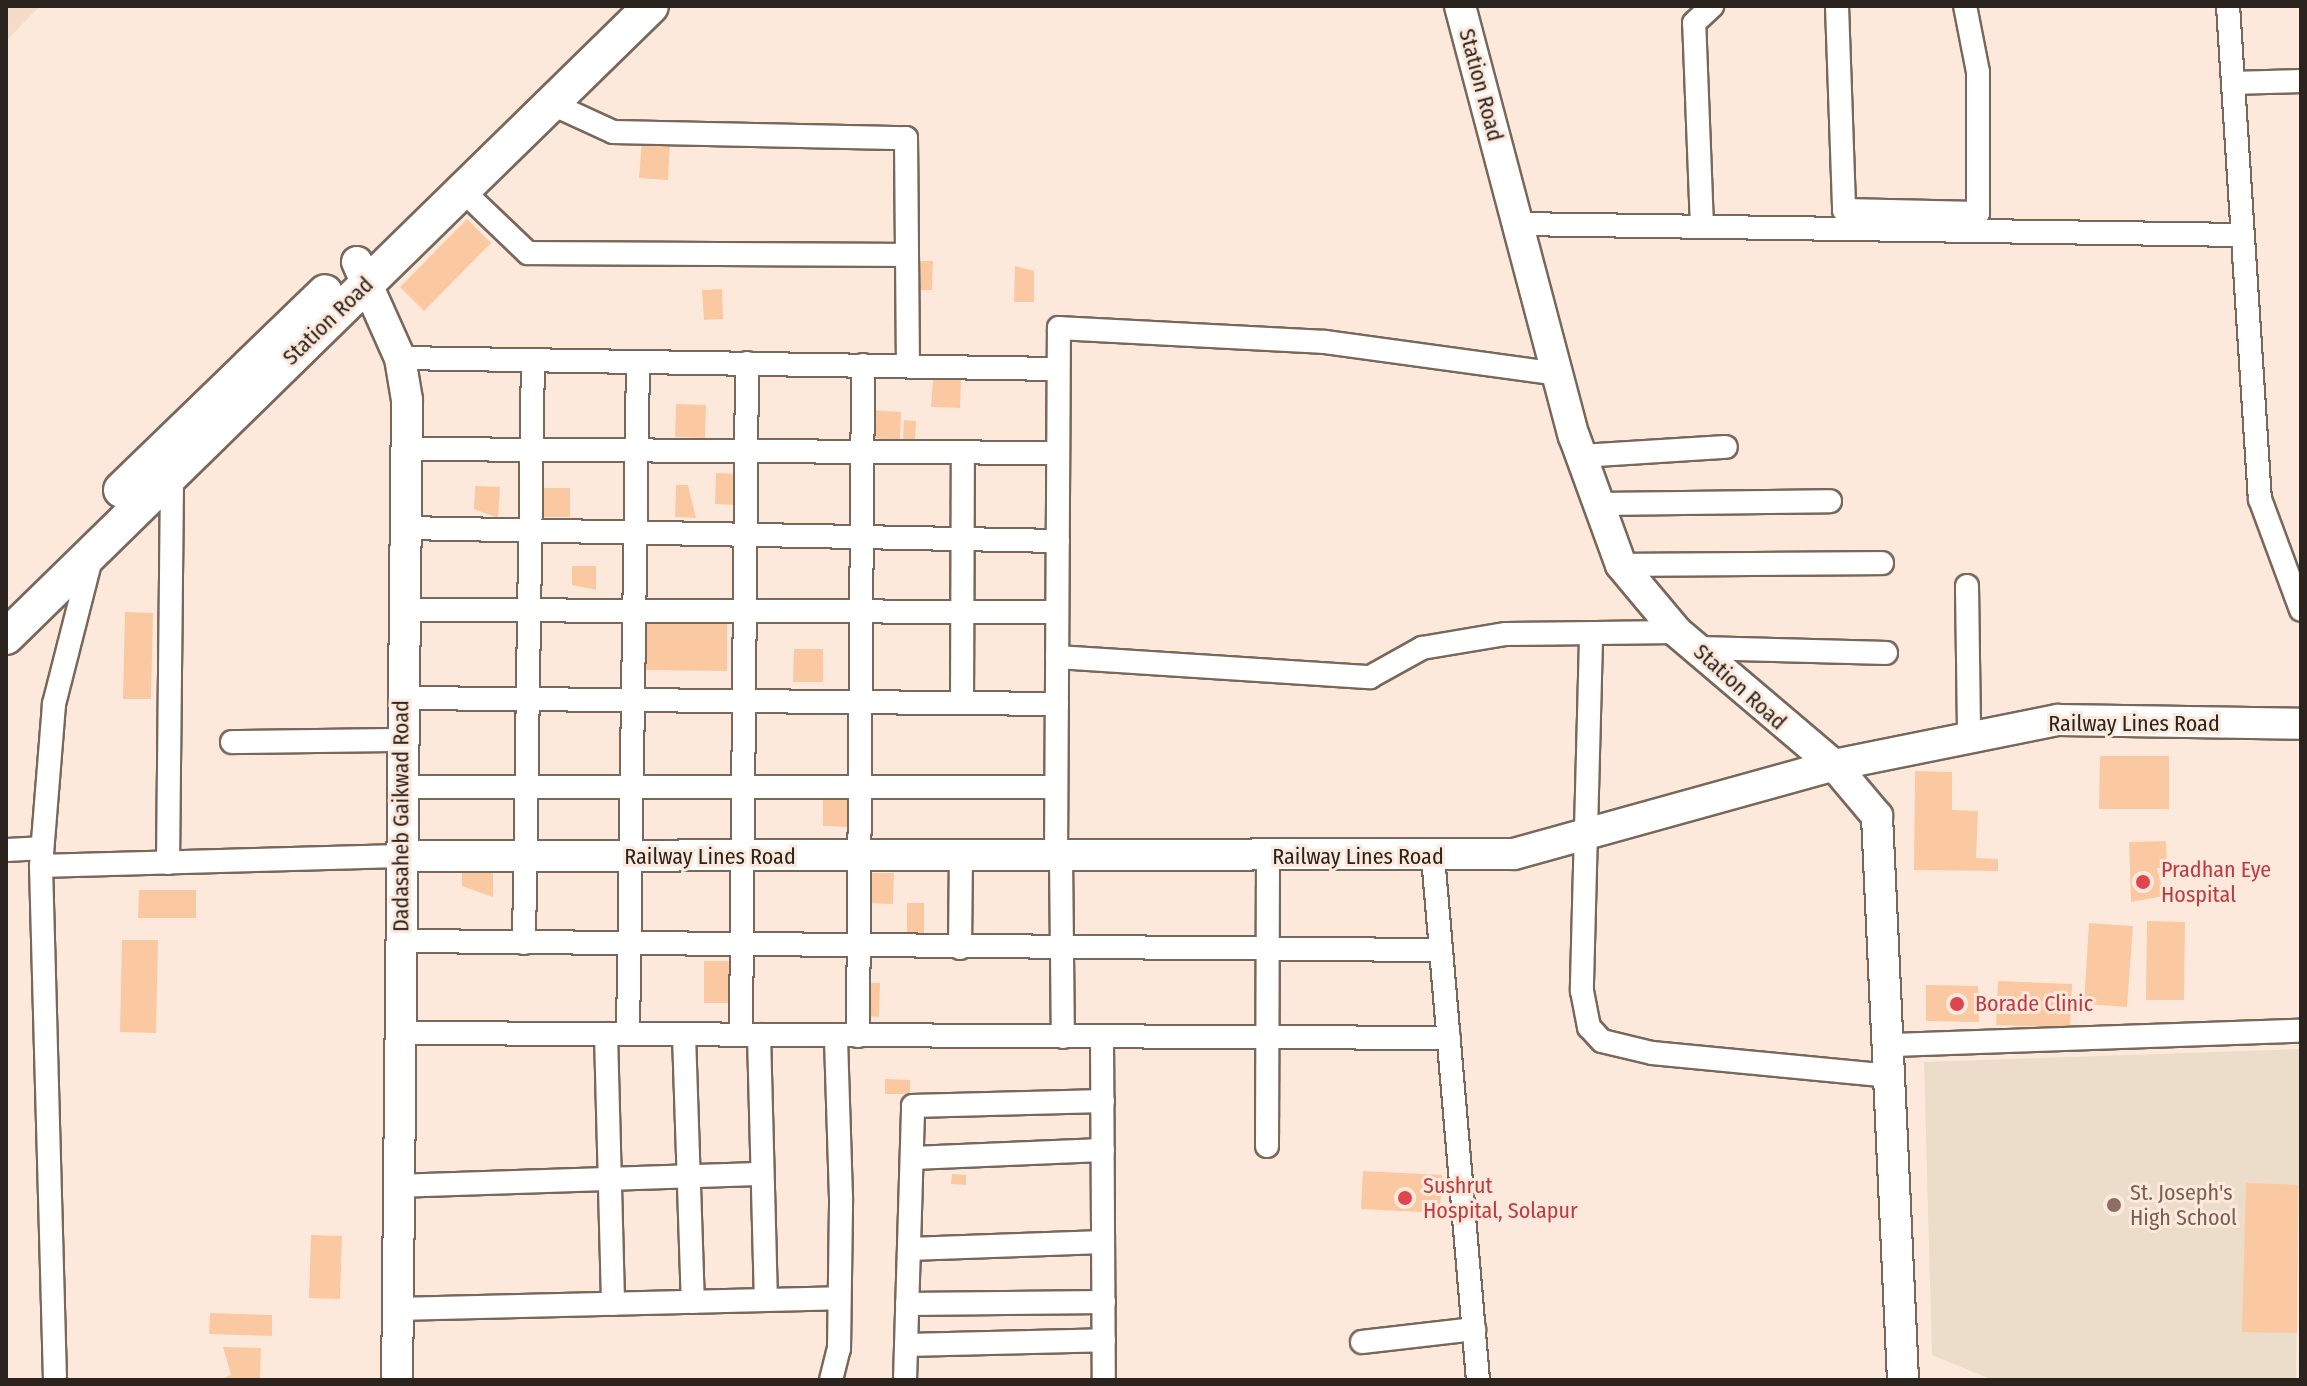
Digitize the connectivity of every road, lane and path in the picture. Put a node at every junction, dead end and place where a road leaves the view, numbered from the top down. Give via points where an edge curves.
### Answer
1 (619, 6) edge
2 (651, 6) edge
3 (1460, 6) edge
4 (1712, 6) edge
5 (1837, 6) edge
6 (1965, 6) edge
7 (2228, 6) edge
8 (2301, 81) edge
9 (2233, 83) junction
10 (550, 103) junction
11 (462, 190) junction
12 (1517, 224) junction
13 (1702, 227) junction
14 (2240, 235) junction
15 (907, 255) junction
16 (362, 273) junction
17 (400, 358) junction
18 (533, 360) junction
19 (638, 362) junction
20 (747, 363) junction
21 (863, 365) junction
22 (908, 366) junction
23 (1058, 369) junction
24 (1558, 374) junction
25 (1726, 447) dead end
26 (406, 449) junction
27 (531, 449) junction
28 (637, 450) junction
29 (747, 451) junction
30 (864, 452) junction
31 (963, 452) junction
32 (1058, 453) junction
33 (1581, 456) junction
34 (172, 474) junction
35 (1830, 501) dead end
36 (1599, 504) junction
37 (405, 528) junction
38 (530, 531) junction
39 (636, 533) junction
40 (747, 535) junction
41 (865, 538) junction
42 (962, 540) junction
43 (1058, 541) junction
44 (93, 550) junction
45 (1882, 563) dead end
46 (1621, 565) junction
47 (1967, 586) dead end
48 (6, 607) edge
49 (403, 610) junction
50 (2301, 610) edge
51 (529, 611) junction
52 (635, 611) junction
53 (747, 611) junction
54 (862, 611) junction
55 (962, 612) junction
56 (1057, 612) junction
57 (6, 637) edge
58 (1591, 639) junction
59 (1689, 640) junction
60 (1886, 653) dead end
61 (1057, 657) junction
62 (402, 698) junction
63 (528, 699) junction
64 (633, 700) junction
65 (747, 701) junction
66 (860, 702) junction
67 (962, 703) junction
68 (1057, 704) junction
69 (2301, 724) edge
70 (1969, 738) junction
71 (401, 740) junction
72 (232, 742) dead end
73 (1834, 765) junction
74 (631, 786) junction
75 (747, 786) junction
76 (400, 787) junction
77 (526, 787) junction
78 (856, 787) junction
79 (1056, 787) junction
80 (1587, 838) junction
81 (6, 850) edge
82 (398, 856) junction
83 (525, 856) junction
84 (42, 857) junction
85 (631, 857) junction
86 (747, 857) junction
87 (856, 857) junction
88 (961, 857) junction
89 (1059, 857) junction
90 (1268, 857) junction
91 (1433, 857) junction
92 (168, 863) junction
93 (400, 941) junction
94 (524, 943) junction
95 (628, 945) junction
96 (744, 946) junction
97 (857, 948) junction
98 (960, 948) junction
99 (1062, 948) junction
100 (1269, 949) junction
101 (1441, 950) junction
102 (2301, 1031) edge
103 (399, 1033) junction
104 (606, 1034) junction
105 (628, 1034) junction
106 (684, 1035) junction
107 (750, 1035) junction
108 (847, 1036) junction
109 (1063, 1037) junction
110 (1102, 1037) junction
111 (1271, 1037) junction
112 (1449, 1038) junction
113 (1890, 1045) junction
114 (1891, 1076) junction
115 (1103, 1101) junction
116 (1267, 1146) dead end
117 (1103, 1150) junction
118 (912, 1158) junction
119 (762, 1174) junction
120 (689, 1177) junction
121 (610, 1179) junction
122 (398, 1186) junction
123 (1103, 1242) junction
124 (909, 1249) junction
125 (838, 1298) junction
126 (766, 1300) junction
127 (693, 1302) junction
128 (1104, 1302) junction
129 (613, 1304) junction
130 (907, 1304) junction
131 (397, 1309) junction
132 (1474, 1329) junction
133 (1104, 1340) junction
134 (1362, 1342) dead end
135 (906, 1345) junction
136 (55, 1380) edge
137 (397, 1380) edge
138 (831, 1380) edge
139 (905, 1380) edge
140 (1104, 1380) edge
141 (1478, 1380) edge
142 (1903, 1380) edge

1 - 16 main road, Station Road
2 - 10 main road, Station Road
3 - 12 street, Station Road
4 - 13 street via 1694,23
5 - 6 street via 1844,210 1978,213 1978,72
7 - 9 street
8 - 9 street
9 - 14 street
10 - 11 main road, Station Road
10 - 15 street via 613,132 906,138
11 - 15 street via 528,253
11 - 16 main road, Station Road
12 - 13 street
12 - 24 street, Station Road
13 - 14 street
14 - 50 street via 2260,499
15 - 22 street
16 - 17 street, Dadasaheb Gaikwad Road
16 - 34 main road, Station Road
16 - 48 main road, Station Road
17 - 18 street
17 - 26 street, Dadasaheb Gaikwad Road
18 - 19 street
18 - 27 street
19 - 20 street
19 - 28 street
20 - 21 street
20 - 29 street
21 - 22 street
21 - 30 street
22 - 23 street
23 - 24 street via 1059,328 1325,342
23 - 32 street
24 - 33 street, Station Road
25 - 33 street
26 - 27 street
26 - 37 street, Dadasaheb Gaikwad Road
27 - 28 street
27 - 38 street
28 - 29 street
28 - 39 street
29 - 30 street
29 - 40 street
30 - 31 street
30 - 41 street
31 - 32 street
31 - 42 street
32 - 43 street
33 - 36 street, Station Road
34 - 44 main road, Station Road
34 - 92 street
35 - 36 street
36 - 46 street, Station Road
37 - 38 street
37 - 49 street, Dadasaheb Gaikwad Road
38 - 39 street
38 - 51 street
39 - 40 street
39 - 52 street
40 - 41 street
40 - 53 street
41 - 42 street
41 - 54 street
42 - 43 street
42 - 55 street
43 - 56 street
44 - 57 main road, Station Road
44 - 84 street via 54,704
45 - 46 street
46 - 59 street, Station Road
47 - 70 street
49 - 51 street
49 - 62 street, Dadasaheb Gaikwad Road
51 - 52 street
51 - 63 street
52 - 53 street
52 - 64 street
53 - 54 street
53 - 65 street
54 - 55 street
54 - 66 street
55 - 56 street
55 - 67 street
56 - 61 street
58 - 59 street
58 - 61 street via 1506,634 1422,648 1370,677
58 - 80 street
59 - 60 street
59 - 73 street, Station Road via 1768,716
61 - 68 street
62 - 63 street
62 - 71 street, Dadasaheb Gaikwad Road
63 - 64 street
63 - 77 street
64 - 65 street
64 - 74 street
65 - 66 street
65 - 75 street
66 - 67 street
66 - 78 street
67 - 68 street
68 - 79 street
69 - 70 street, Railway Lines Road via 2058,720
70 - 73 street, Railway Lines Road
71 - 72 street
71 - 76 street, Dadasaheb Gaikwad Road
73 - 80 street, Railway Lines Road
73 - 113 street, Station Road via 1877,816
74 - 75 street
74 - 77 street
74 - 85 street
75 - 78 street
75 - 86 street
76 - 77 street
76 - 82 street, Dadasaheb Gaikwad Road
77 - 83 street
78 - 79 street
78 - 87 street
79 - 89 street
80 - 91 street, Railway Lines Road via 1514,854
80 - 114 street via 1582,991 1589,1027 1602,1041
81 - 84 street
82 - 83 street, Railway Lines Road
82 - 92 street
82 - 93 street, Dadasaheb Gaikwad Road
83 - 85 street, Railway Lines Road
83 - 94 street
84 - 92 street
84 - 136 street
85 - 86 street, Railway Lines Road
85 - 95 street
86 - 87 street, Railway Lines Road
86 - 96 street
87 - 88 street, Railway Lines Road
87 - 97 street
88 - 89 street, Railway Lines Road
88 - 98 street
89 - 90 street, Railway Lines Road
89 - 99 street
90 - 91 street, Railway Lines Road
90 - 100 street
91 - 101 street
93 - 94 street
93 - 103 street, Dadasaheb Gaikwad Road
94 - 95 street
95 - 96 street
95 - 105 street
96 - 97 street
96 - 107 street
97 - 98 street
97 - 108 street
98 - 99 street
99 - 100 street
99 - 109 street
100 - 101 street
100 - 111 street
101 - 112 street
102 - 113 street
103 - 104 street
103 - 122 street, Dadasaheb Gaikwad Road
104 - 105 street
104 - 121 street
105 - 106 street
106 - 107 street
106 - 120 street
107 - 108 street
107 - 119 street
108 - 109 street
108 - 125 street
109 - 110 street
110 - 111 street
110 - 115 street
111 - 112 street
111 - 116 street
112 - 132 street
113 - 114 street, Station Road
114 - 142 street, Station Road
115 - 117 street
115 - 118 street via 913,1106
117 - 118 street
117 - 123 street
118 - 124 street
119 - 120 street
119 - 126 street
120 - 121 street
120 - 127 street
121 - 122 street
121 - 129 street
122 - 131 street, Dadasaheb Gaikwad Road
123 - 124 street
123 - 128 street
124 - 130 street
125 - 126 street
125 - 138 street
126 - 127 street
127 - 129 street
128 - 130 street
128 - 133 street
129 - 131 street
130 - 135 street
131 - 137 street, Dadasaheb Gaikwad Road
132 - 134 street
132 - 141 street
133 - 135 street
133 - 140 street
135 - 139 street

